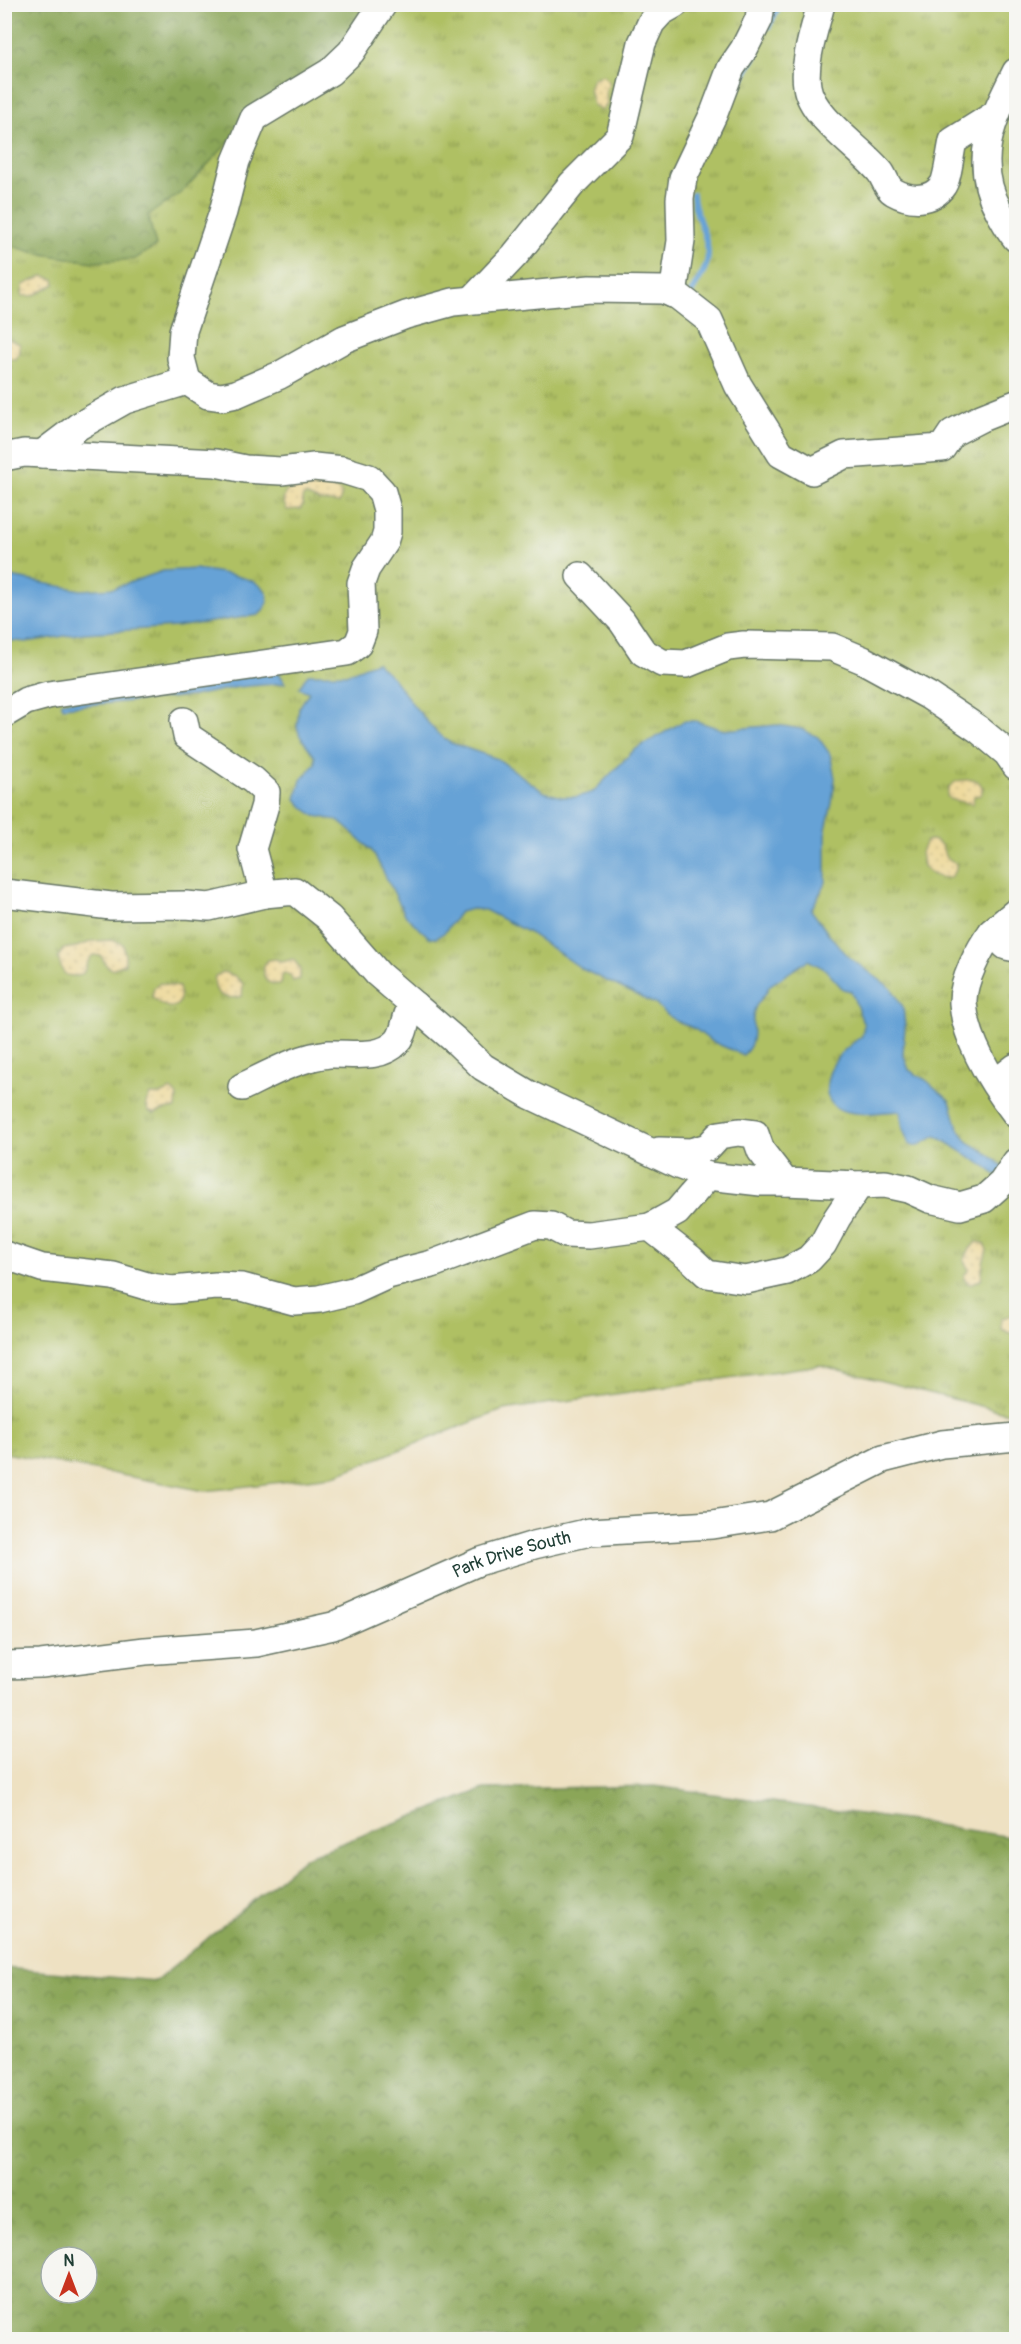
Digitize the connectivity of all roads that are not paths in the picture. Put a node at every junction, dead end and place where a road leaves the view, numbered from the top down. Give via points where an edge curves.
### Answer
1 (383, 4) edge
2 (675, 4) edge
3 (821, 4) edge
4 (762, 6) edge
5 (1017, 72) edge
6 (996, 114) junction
7 (1017, 238) edge
8 (674, 294) junction
9 (473, 299) junction
10 (187, 381) junction
11 (1017, 404) edge
12 (19, 452) edge
13 (580, 576) dead end
14 (4, 714) edge
15 (184, 721) dead end
16 (1017, 766) edge
17 (4, 893) edge
18 (264, 894) junction
19 (1017, 912) edge
20 (992, 932) junction
21 (1017, 948) edge
22 (414, 1005) junction
23 (1017, 1067) edge
24 (995, 1083) junction
25 (242, 1087) dead end
26 (1017, 1114) edge
27 (648, 1151) junction
28 (1010, 1170) edge
29 (708, 1176) junction
30 (785, 1182) junction
31 (859, 1185) junction
32 (650, 1227) junction
33 (4, 1255) edge
34 (1017, 1437) edge
35 (4, 1665) edge

1 - 10 street via 351,52 330,72 254,117 236,161 224,212 183,330 181,358
2 - 9 street via 651,22 642,43 620,136 572,184 515,255
3 - 6 street via 809,52 807,87 832,126 880,173 891,190 910,199 929,197 944,185 953,141
4 - 8 street via 683,178
5 - 6 street
6 - 7 street via 984,160 992,198
8 - 9 street via 663,290 590,289
8 - 11 street via 709,320 738,385 781,454 812,471 844,456 942,448 952,433
9 - 10 street via 427,308 344,339 236,394 208,394
10 - 12 street via 125,400 79,426
12 - 14 street via 216,463 281,471 314,467 343,470 369,478 382,492 387,532 361,583 363,631 358,644 347,652 48,695 26,701
13 - 16 street via 622,621 643,652 662,663 686,664 728,647 744,645 832,647 929,696 978,729
15 - 18 street via 187,736 266,792 252,849
17 - 18 street via 111,906 209,907
18 - 22 street via 295,891 329,918 378,974
19 - 20 street
20 - 21 street via 1006,946
20 - 24 street via 971,966 963,1002 970,1035
22 - 25 street via 396,1043 378,1053 329,1054 299,1061
22 - 27 street via 483,1067 530,1095
23 - 24 street
24 - 26 street
27 - 29 street
27 - 30 street via 691,1152 708,1147 719,1135 754,1134 761,1151
28 - 31 street via 984,1199 960,1206 885,1184
29 - 30 street
29 - 32 street via 677,1212
30 - 31 street
31 - 32 street via 823,1244 808,1259 787,1271 746,1280 707,1274
32 - 33 street via 589,1235 566,1234 551,1226 535,1225 432,1264 387,1275 353,1291 294,1301 242,1287 150,1287 112,1276 42,1268
34 - 35 street, Park Drive South via 942,1444 883,1459 770,1516 712,1525 590,1532 534,1545 478,1562 333,1626 256,1643

